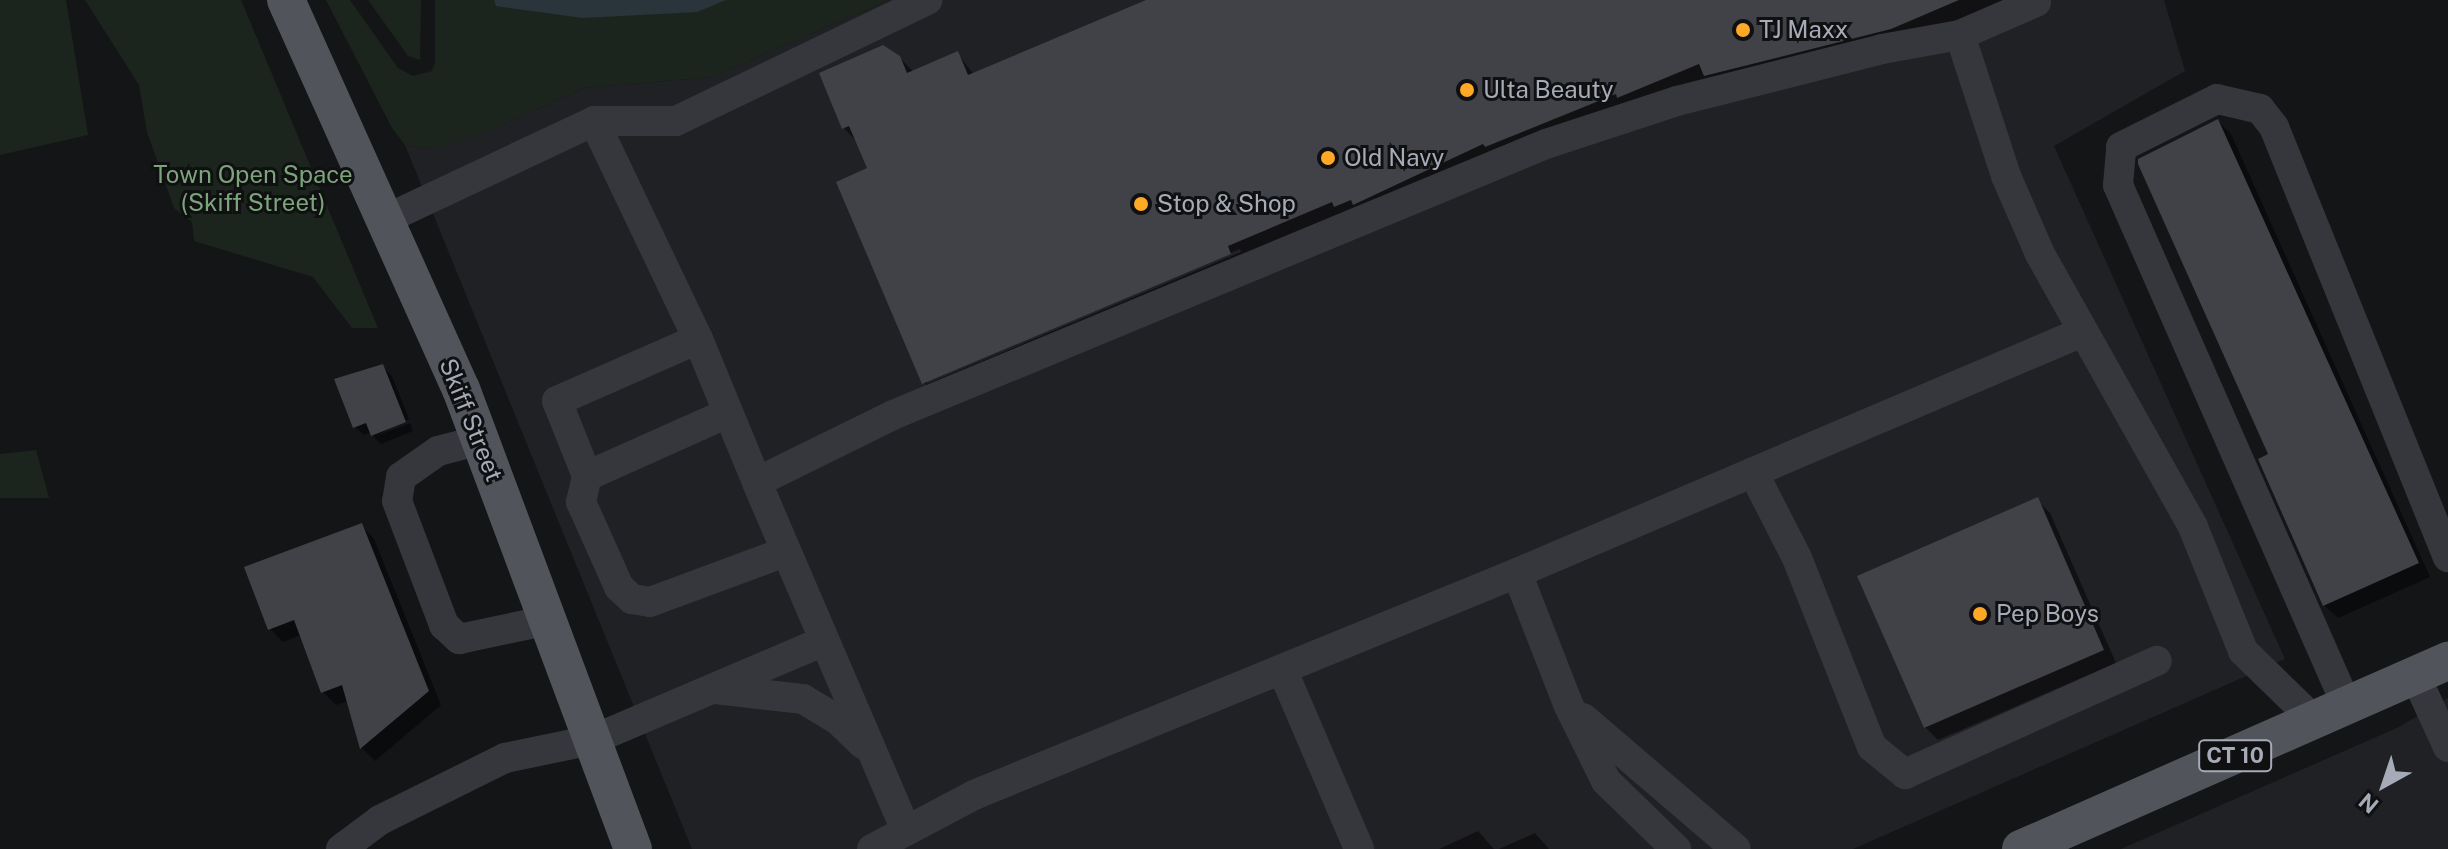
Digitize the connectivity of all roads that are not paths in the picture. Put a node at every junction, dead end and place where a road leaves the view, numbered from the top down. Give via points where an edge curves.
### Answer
1 (286, 0) edge
2 (927, 0) edge
3 (2036, 2) dead end
4 (1960, 35) junction
5 (594, 121) junction
6 (384, 220) junction
7 (2082, 332) junction
8 (698, 339) junction
9 (728, 413) junction
10 (481, 440) junction
11 (1753, 472) junction
12 (587, 476) junction
13 (757, 482) junction
14 (785, 552) junction
15 (2448, 557) edge
16 (1517, 573) junction
17 (549, 620) junction
18 (822, 642) junction
19 (2157, 661) dead end
20 (2431, 668) edge
21 (1282, 669) junction
22 (713, 689) junction
23 (1568, 704) junction
24 (2331, 713) junction
25 (592, 740) junction
26 (2448, 747) edge
27 (873, 756) junction
28 (905, 828) junction
29 (341, 849) edge
30 (633, 849) edge
31 (872, 849) edge
32 (1359, 849) edge
33 (1676, 849) edge
34 (1736, 849) edge
35 (2021, 849) edge

1 - 6 main road, Skiff Street
2 - 5 lane via 676,121
3 - 4 lane
4 - 7 lane via 2006,176
4 - 13 lane via 1882,49 1677,101 1546,144 893,415
5 - 6 lane
5 - 8 lane
6 - 10 main road, Skiff Street
7 - 11 lane
7 - 24 lane via 2193,527 2243,651
8 - 9 lane
8 - 12 lane via 557,401
9 - 12 lane
9 - 13 lane
10 - 17 main road, Skiff Street
10 - 17 lane via 438,451 401,477 397,501 444,625 459,639
11 - 16 lane
11 - 19 lane via 1797,558 1872,747 1905,774
12 - 14 lane via 581,502 619,587 632,599 650,602
13 - 14 lane
14 - 18 lane
15 - 24 lane via 2274,127 2260,109 2217,99 2121,147 2118,185
16 - 21 lane
16 - 23 lane
17 - 25 main road, Skiff Street
18 - 22 lane
18 - 27 lane
20 - 24 main road, CT 10
20 - 26 lane
21 - 28 lane
21 - 32 lane
22 - 25 lane
22 - 27 lane via 803,699 838,720
23 - 33 lane via 1606,781
23 - 34 lane
24 - 35 main road, CT 10
25 - 29 lane via 505,758 380,820
25 - 30 main road, Skiff Street
27 - 28 lane
28 - 31 lane

